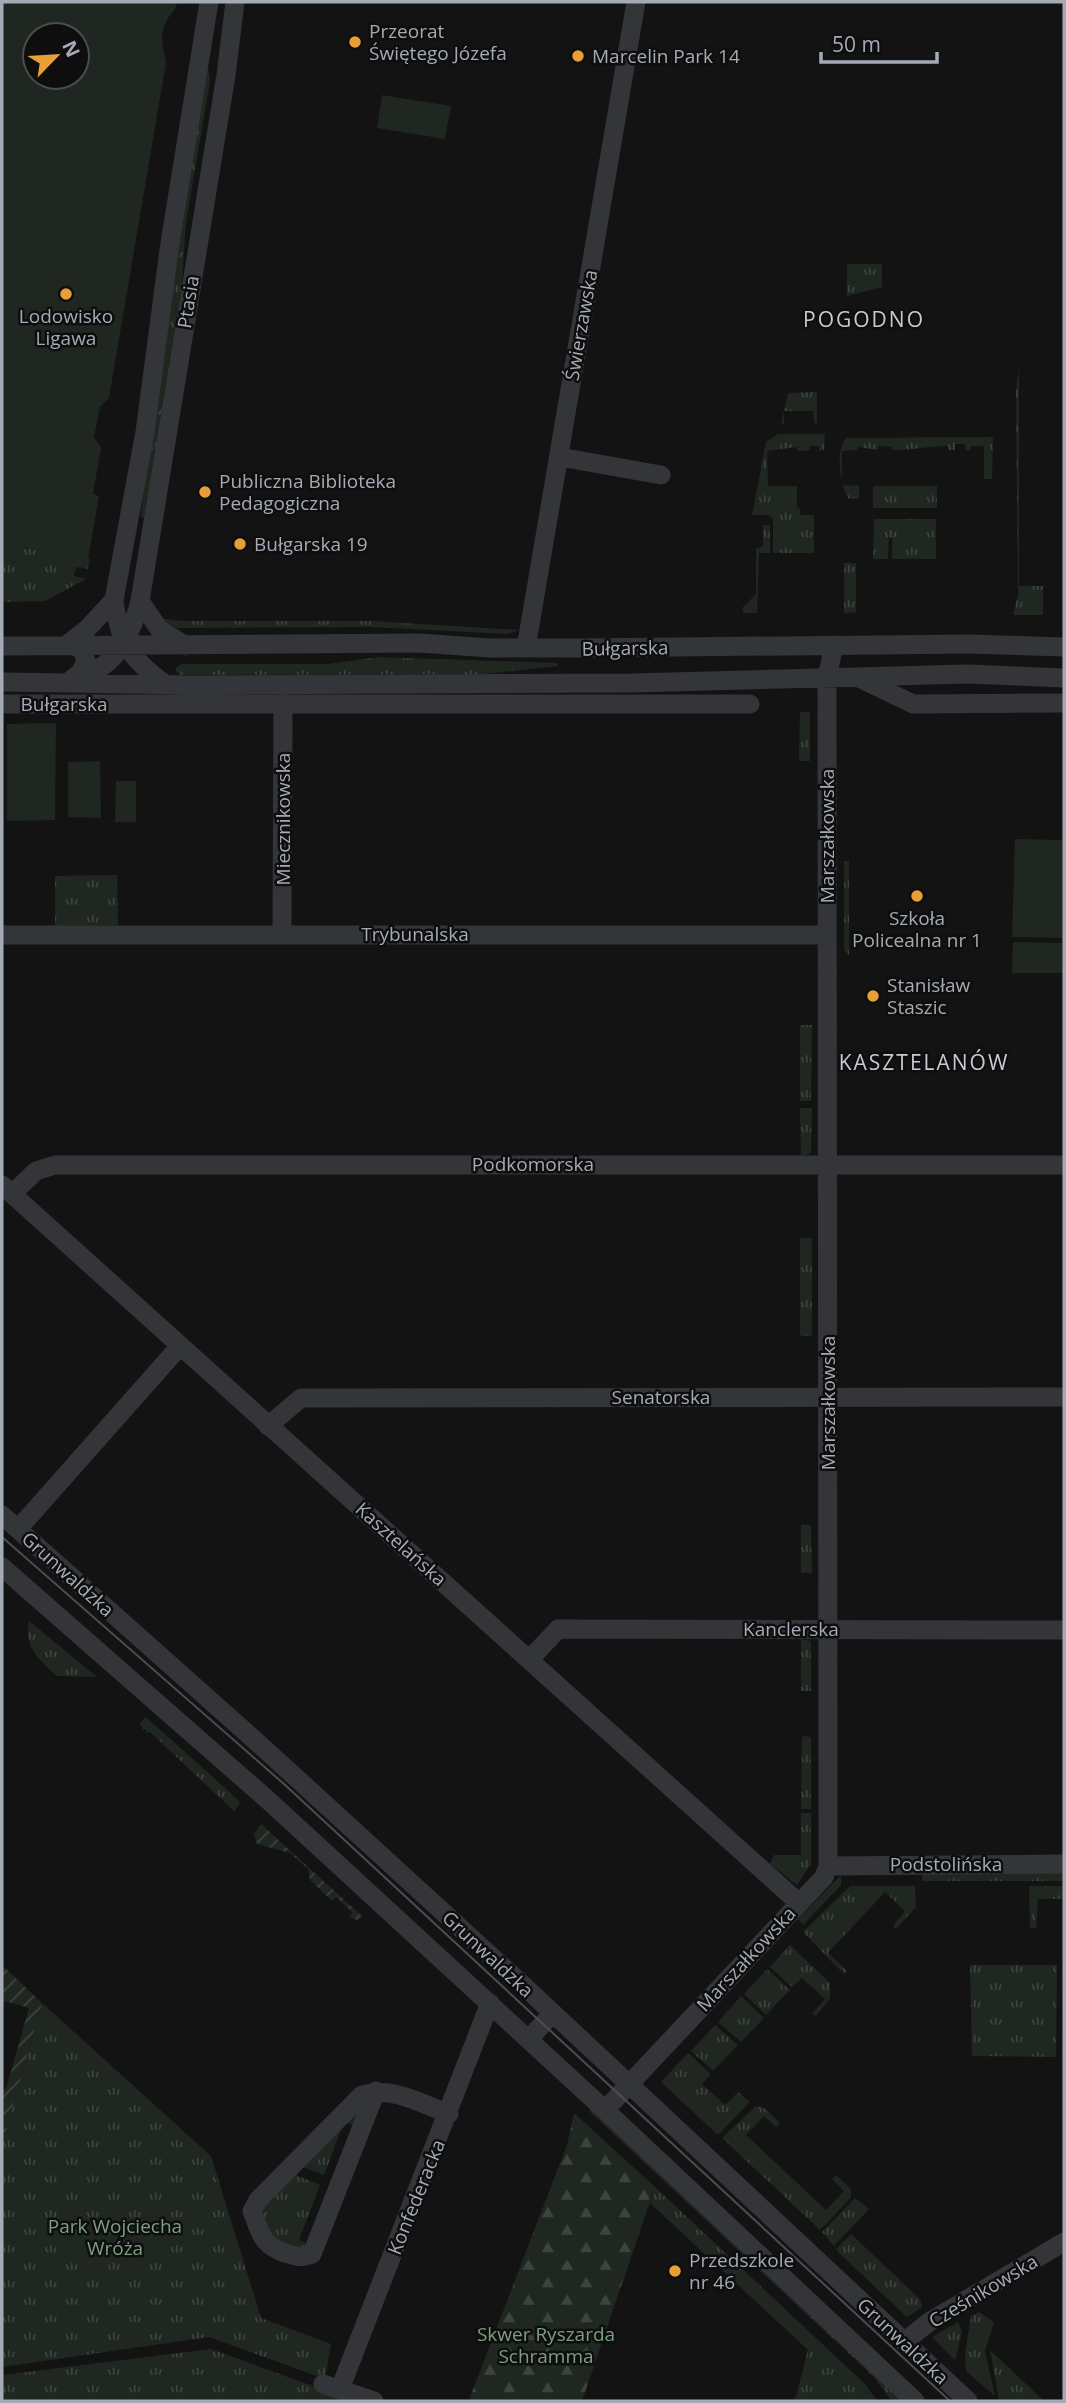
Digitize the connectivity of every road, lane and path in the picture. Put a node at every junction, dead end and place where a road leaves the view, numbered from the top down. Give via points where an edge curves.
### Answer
1 (209, 2) edge
2 (235, 2) edge
3 (636, 2) edge
4 (560, 457) junction
5 (661, 475) dead end
6 (114, 600) junction
7 (140, 601) junction
8 (69, 643) junction
9 (125, 645) junction
10 (834, 645) junction
11 (2, 646) edge
12 (187, 646) junction
13 (1064, 647) edge
14 (526, 648) junction
15 (857, 677) junction
16 (827, 678) junction
17 (1064, 678) edge
18 (70, 681) junction
19 (715, 681) junction
20 (2, 682) edge
21 (165, 684) junction
22 (283, 703) junction
23 (1064, 703) edge
24 (2, 704) edge
25 (715, 704) junction
26 (750, 704) dead end
27 (282, 934) junction
28 (2, 935) edge
29 (827, 935) junction
30 (828, 1165) junction
31 (1064, 1165) edge
32 (7, 1190) edge
33 (180, 1346) junction
34 (828, 1397) junction
35 (1064, 1397) edge
36 (268, 1426) junction
37 (2, 1515) edge
38 (18, 1529) junction
39 (2, 1567) edge
40 (827, 1629) junction
41 (1064, 1630) edge
42 (530, 1659) junction
43 (1064, 1864) edge
44 (828, 1866) junction
45 (799, 1903) junction
46 (490, 2003) junction
47 (553, 2013) junction
48 (529, 2039) junction
49 (629, 2084) junction
50 (376, 2091) junction
51 (605, 2110) junction
52 (449, 2114) junction
53 (1064, 2242) edge
54 (904, 2342) junction
55 (374, 2401) edge
56 (915, 2401) edge
57 (968, 2401) edge

1 - 6 street, Ptasia via 145,432
2 - 7 street, Ptasia
3 - 4 street, Świerzawska
4 - 5 street
4 - 14 street, Świerzawska
6 - 8 street
6 - 9 street, Ptasia
7 - 9 street, Ptasia
7 - 12 street via 159,629
8 - 9 street, Bułgarska
8 - 11 street, Bułgarska
8 - 18 street, Bułgarska via 82,650 86,661
9 - 12 street, Bułgarska
9 - 18 street, Ptasia via 100,671
9 - 21 street, Ptasia via 133,658
10 - 13 street, Bułgarska
10 - 14 street, Bułgarska
10 - 16 street, Marszałkowska
12 - 14 street, Bułgarska via 419,643
12 - 21 street via 171,657 164,669
15 - 16 street, Bułgarska
15 - 17 street, Bułgarska via 967,674
15 - 23 street, Bułgarska via 913,704
16 - 19 street, Bułgarska
16 - 29 street, Marszałkowska
18 - 20 street, Bułgarska
18 - 21 street, Bułgarska
19 - 21 street, Bułgarska
19 - 25 street
22 - 24 street, Bułgarska
22 - 25 street, Bułgarska
22 - 27 street, Miecznikowska
25 - 26 street, Bułgarska
27 - 28 street, Trybunalska
27 - 29 street, Trybunalska
29 - 30 street, Marszałkowska
30 - 31 street, Podkomorska
30 - 32 street, Podkomorska via 55,1165
30 - 34 street, Marszałkowska
32 - 33 street, Kasztelańska
33 - 36 street, Kasztelańska
33 - 38 street
34 - 35 street, Senatorska
34 - 36 street, Senatorska via 301,1398
34 - 40 street, Marszałkowska
36 - 42 street, Kasztelańska
37 - 38 street, Grunwaldzka
38 - 47 street, Grunwaldzka
39 - 46 street, Grunwaldzka via 202,1740
40 - 41 street, Kanclerska
40 - 42 street, Kanclerska via 558,1629
40 - 44 street, Marszałkowska
42 - 45 street, Kasztelańska
43 - 44 street, Podstolińska
44 - 45 street, Marszałkowska via 824,1877
45 - 49 street, Marszałkowska
46 - 48 street, Grunwaldzka
46 - 52 street, Konfederacka
47 - 48 street
47 - 49 street, Grunwaldzka
48 - 51 street, Grunwaldzka
49 - 51 street, Marszałkowska
49 - 54 street, Grunwaldzka
50 - 50 street via 362,2095 258,2200 252,2211 270,2247 301,2258 312,2254
50 - 52 street via 392,2091
51 - 56 street, Grunwaldzka
52 - 55 street, Konfederacka via 331,2387
53 - 54 street, Cześnikowska via 929,2322
54 - 57 street, Grunwaldzka

